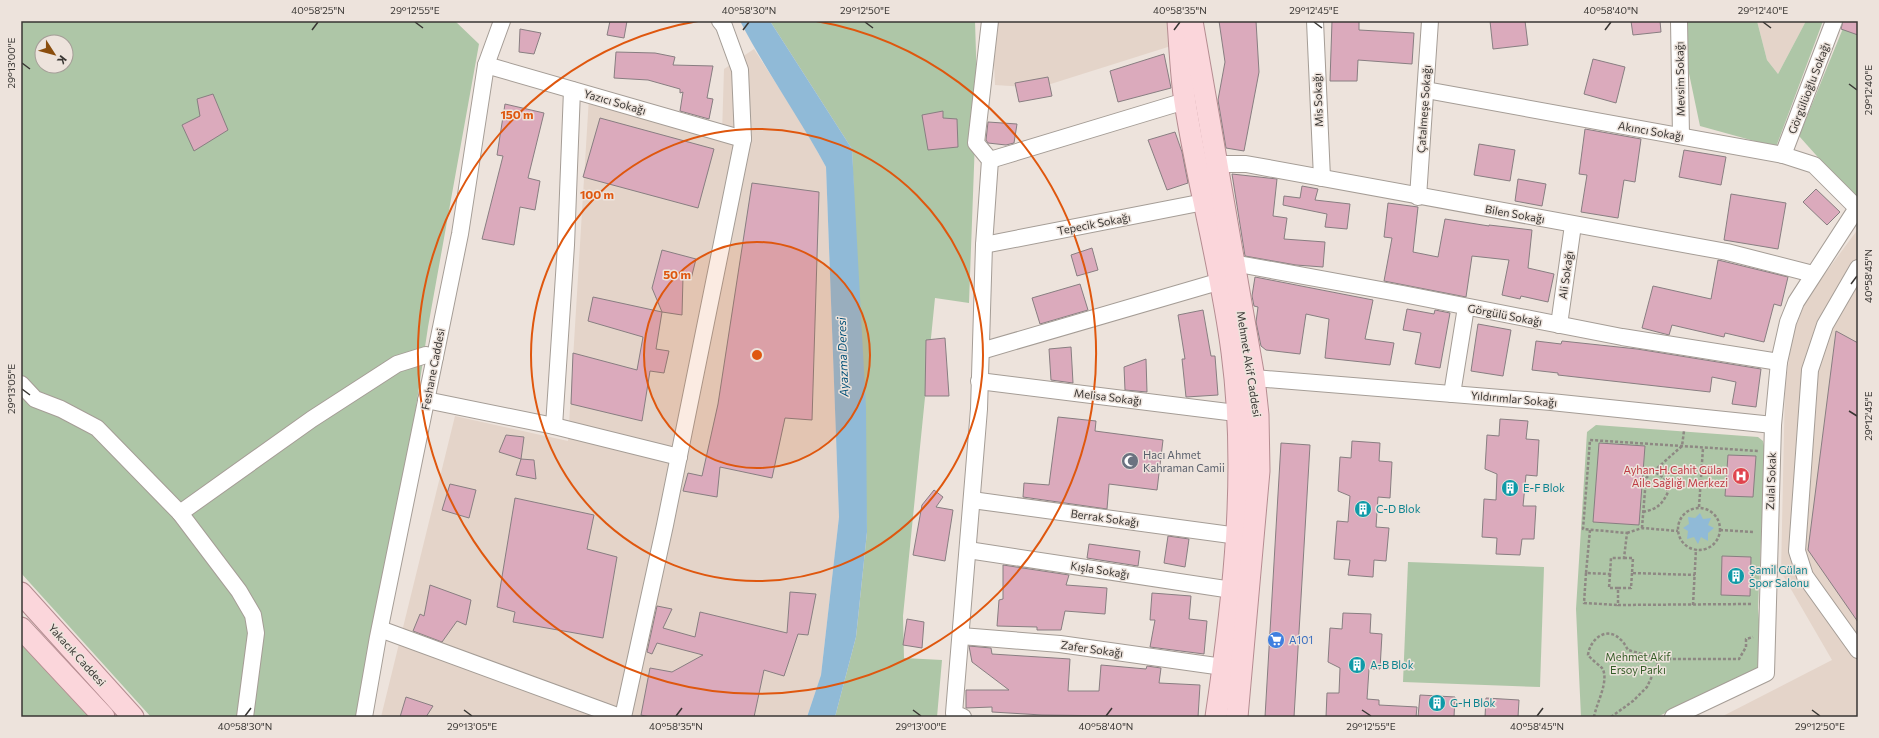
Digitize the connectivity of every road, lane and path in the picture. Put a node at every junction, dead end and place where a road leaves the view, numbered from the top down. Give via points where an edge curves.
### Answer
1 (502, 21) edge
2 (720, 21) edge
3 (990, 21) edge
4 (1178, 21) edge
5 (1192, 21) edge
6 (1315, 21) edge
7 (1430, 21) edge
8 (1679, 21) edge
9 (1834, 21) edge
10 (486, 65) junction
11 (572, 90) junction
12 (1426, 90) junction
13 (1185, 101) junction
14 (1681, 136) junction
15 (743, 139) junction
16 (1783, 155) junction
17 (990, 160) junction
18 (1216, 164) junction
19 (1322, 178) junction
20 (1418, 197) junction
21 (1204, 202) junction
22 (1857, 208) edge
23 (1573, 224) junction
24 (984, 245) junction
25 (1233, 263) junction
26 (1858, 268) edge
27 (1813, 274) junction
28 (1221, 281) junction
29 (1466, 307) junction
30 (1559, 326) junction
31 (980, 351) junction
32 (435, 357) junction
33 (1779, 362) junction
34 (1254, 378) junction
35 (979, 381) junction
36 (21, 384) edge
37 (1452, 394) junction
38 (426, 400) junction
39 (1236, 413) junction
40 (1686, 416) junction
41 (1773, 425) junction
42 (554, 426) junction
43 (1682, 446) junction
44 (1703, 448) junction
45 (679, 457) junction
46 (1760, 458) dead end
47 (1654, 471) junction
48 (972, 500) junction
49 (1699, 507) junction
50 (1643, 512) junction
51 (180, 513) junction
52 (1755, 525) dead end
53 (1642, 528) junction
54 (1590, 530) junction
55 (1720, 530) junction
56 (1678, 531) junction
57 (1754, 532) junction
58 (1626, 533) junction
59 (1238, 536) junction
60 (1754, 539) dead end
61 (968, 550) junction
62 (1696, 550) junction
63 (1624, 558) junction
64 (1586, 573) junction
65 (1632, 573) junction
66 (1610, 574) junction
67 (1695, 574) junction
68 (1240, 588) junction
69 (1618, 588) junction
70 (21, 593) edge
71 (1752, 597) dead end
72 (1618, 605) junction
73 (1693, 605) junction
74 (21, 628) edge
75 (380, 628) junction
76 (1767, 632) junction
77 (961, 636) junction
78 (1858, 650) edge
79 (1660, 659) junction
80 (1223, 667) junction
81 (1237, 716) edge
82 (104, 717) edge
83 (133, 717) edge
84 (245, 717) edge
85 (364, 717) edge
86 (622, 717) edge
87 (963, 717) edge
88 (1216, 717) edge
89 (1594, 717) edge
90 (1611, 717) edge
91 (1673, 717) edge

1 - 10 street, Feshane Caddesi
2 - 15 street via 740,70
3 - 17 street via 976,143
4 - 13 main road, Mehmet Akif Caddesi
5 - 18 main road, Mehmet Akif Caddesi
6 - 19 street, Mis Sokağı
7 - 12 street, Çatalmeşe Sokağı
8 - 14 street, Mevsim Sokağı
9 - 16 street, Görgülüoğlu Sokağı
10 - 11 street, Yazıcı Sokağı
10 - 32 street, Feshane Caddesi via 460,234
11 - 15 street, Yazıcı Sokağı
11 - 42 street via 566,245
12 - 14 street, Akıncı Sokağı
12 - 20 street, Çatalmeşe Sokağı
13 - 17 street
13 - 21 main road, Mehmet Akif Caddesi
14 - 16 street, Akıncı Sokağı
15 - 45 street
16 - 22 street, Akıncı Sokağı via 1814,165
17 - 24 street
18 - 19 street, Bilen Sokağı via 1246,164
18 - 25 main road, Mehmet Akif Caddesi
19 - 20 street, Bilen Sokağı
20 - 23 street, Bilen Sokağı
21 - 24 street, Tepecik Sokağı
21 - 28 main road, Mehmet Akif Caddesi
22 - 27 street, Zulal Sokak
23 - 27 street, Bilen Sokağı via 1727,252
23 - 30 street, Ali Sokağı
24 - 31 street
25 - 28 main road
25 - 29 street, Görgülü Sokağı
25 - 34 main road, Mehmet Akif Caddesi
26 - 78 street via 1825,325 1810,370 1797,551 1805,576
27 - 33 street, Zulal Sokak via 1796,302 1788,322
28 - 31 street
28 - 39 main road, Mehmet Akif Caddesi via 1232,353
29 - 30 street, Görgülü Sokağı
29 - 37 street
30 - 33 street, Görgülü Sokağı
31 - 35 street
32 - 38 street, Feshane Caddesi
32 - 51 street via 426,355 397,364
33 - 41 street, Zulal Sokak
34 - 37 street, Yıldırımlar Sokağı
34 - 68 main road, Mehmet Akif Caddesi via 1258,415 1259,471
35 - 39 street, Melisa Sokağı
35 - 48 street
36 - 51 street via 35,399 97,428
37 - 40 street, Yıldırımlar Sokağı
38 - 42 street
38 - 75 street, Feshane Caddesi
39 - 59 main road, Mehmet Akif Caddesi
40 - 41 street, Yıldırımlar Sokağı
40 - 43 path
41 - 76 street, Zulal Sokak
42 - 45 street
43 - 44 path
43 - 47 path
43 - 54 path via 1590,440 1583,529
44 - 46 path via 1760,451
44 - 49 path
45 - 86 street
47 - 50 path via 1646,478
47 - 50 path via 1664,478 1668,492 1663,503 1655,509
48 - 59 street, Berrak Sokağı
48 - 61 street
49 - 55 path via 1712,512
49 - 56 path via 1692,508 1681,517
50 - 53 path
51 - 84 street via 239,591 253,615 256,633
52 - 57 path
53 - 56 path
53 - 58 path
54 - 58 path
54 - 64 path
55 - 57 path
55 - 62 path via 1709,547
56 - 62 path via 1683,543
57 - 60 path
58 - 63 path
59 - 68 main road, Mehmet Akif Caddesi
61 - 68 street, Kışla Sokağı
61 - 77 street
62 - 67 path
63 - 65 path via 1632,558
63 - 66 path via 1611,558
64 - 66 path
64 - 72 path via 1584,603
65 - 67 path
65 - 69 path via 1631,588
66 - 69 path via 1609,588
67 - 73 path
68 - 80 main road, Mehmet Akif Caddesi
68 - 81 main road, Mehmet Akif Caddesi
69 - 72 path
70 - 83 main road, Yakacık Caddesi
71 - 73 path via 1751,604
72 - 73 path
74 - 82 main road, Yakacık Caddesi
75 - 85 street, Feshane Caddesi
75 - 86 street
76 - 79 path via 1746,639 1746,647 1739,658
76 - 91 street, Zulal Sokak via 1766,673
77 - 80 street, Zafer Sokağı via 1060,644
77 - 87 street via 954,713
79 - 89 path via 1628,650 1621,639 1610,634 1596,638 1589,646 1588,655 1602,668 1604,678
79 - 90 path via 1647,687
80 - 88 main road, Mehmet Akif Caddesi

